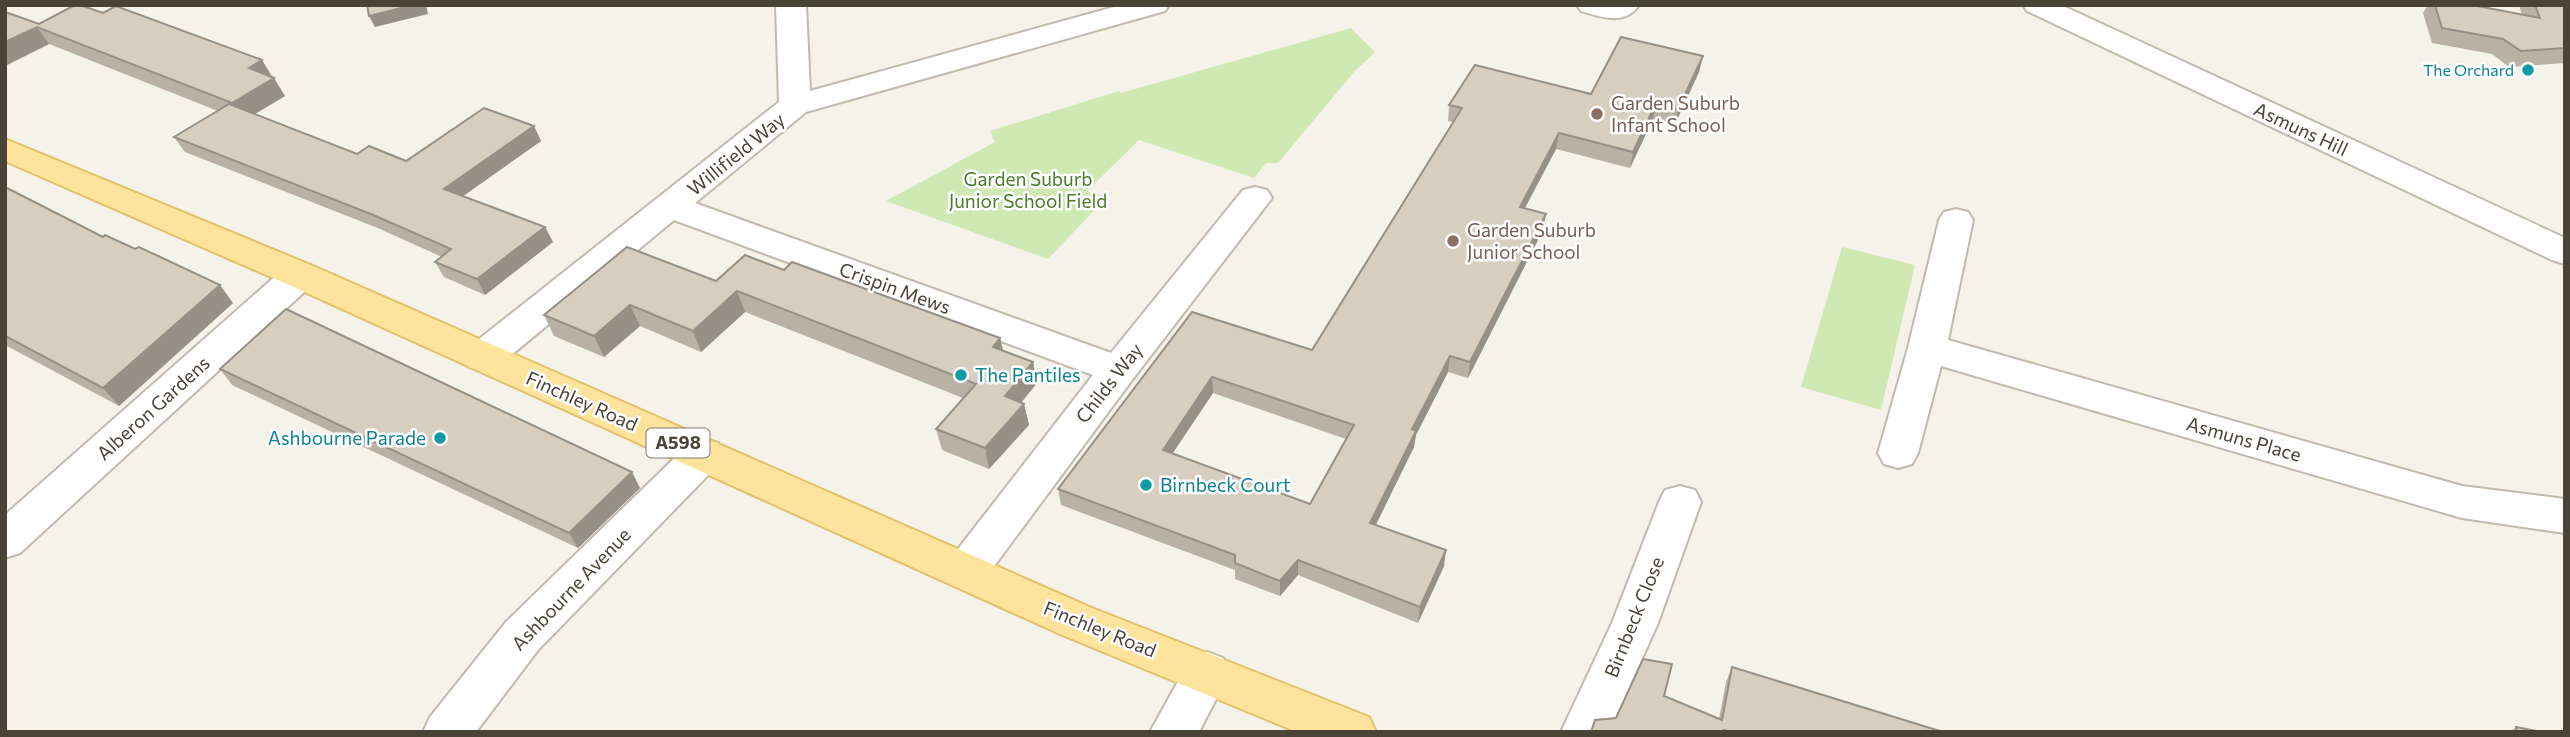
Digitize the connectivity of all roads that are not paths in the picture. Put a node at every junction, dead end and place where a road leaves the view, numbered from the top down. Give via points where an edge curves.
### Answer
1 (791, 5) edge
2 (1155, 5) edge
3 (1591, 5) edge
4 (1625, 5) edge
5 (2037, 5) edge
6 (795, 106) junction
7 (8, 153) edge
8 (1255, 198) dead end
9 (671, 206) junction
10 (1956, 220) dead end
11 (2565, 252) edge
12 (300, 275) junction
13 (1927, 348) junction
14 (483, 357) junction
15 (1118, 370) junction
16 (1898, 453) dead end
17 (704, 454) junction
18 (1680, 502) dead end
19 (2565, 516) edge
20 (5, 541) edge
21 (966, 571) junction
22 (1207, 672) junction
23 (447, 732) edge
24 (1174, 732) edge
25 (1352, 732) edge
26 (1585, 732) edge

1 - 6 street
2 - 6 street, Willifield Way
3 - 4 street via 1612,11
5 - 11 street, Asmuns Hill
6 - 9 street, Willifield Way
7 - 12 main road, Finchley Road / A598
8 - 15 street, Childs Way
9 - 14 street, Willifield Way
9 - 15 street, Crispin Mews
10 - 13 street
12 - 14 main road, Finchley Road / A598
12 - 20 street, Alberon Gardens
13 - 16 street
13 - 19 street, Asmuns Place via 2462,502
14 - 17 main road, Finchley Road / A598
15 - 21 street, Childs Way
17 - 21 main road, Finchley Road / A598
17 - 23 street, Ashbourne Avenue via 522,636
18 - 26 street, Birnbeck Close via 1635,623
21 - 22 main road, Finchley Road / A598 via 1076,621
22 - 24 street
22 - 25 main road, Finchley Road / A598

